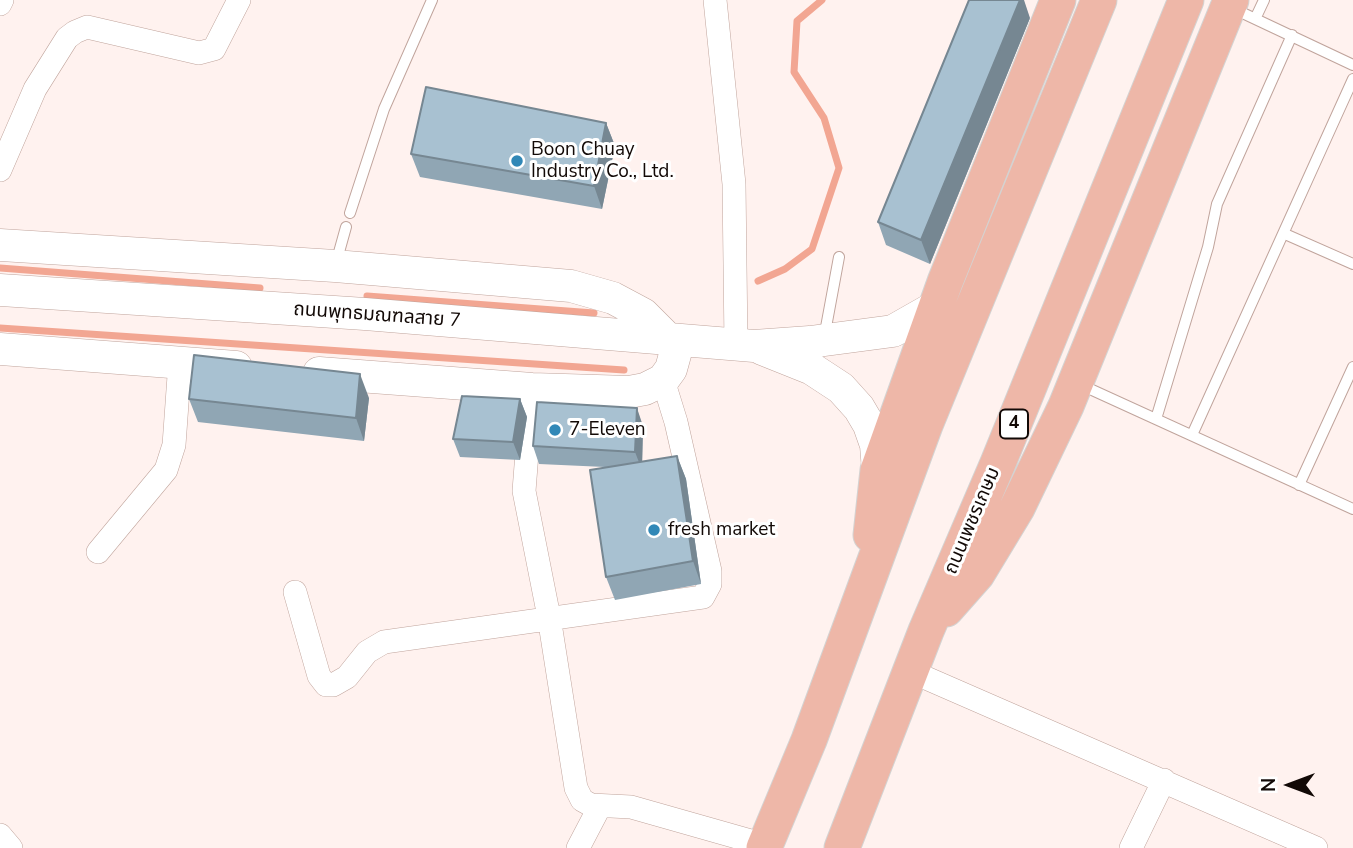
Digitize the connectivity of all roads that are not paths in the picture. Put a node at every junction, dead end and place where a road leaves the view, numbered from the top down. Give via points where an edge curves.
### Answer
1 (239, 0) edge
2 (432, 0) edge
3 (715, 0) edge
4 (1058, 0) edge
5 (1099, 0) edge
6 (1185, 0) edge
7 (1264, 0) edge
8 (1239, 8) edge
9 (1292, 35) junction
10 (1353, 65) edge
11 (1353, 79) edge
12 (1042, 136) junction
13 (0, 170) edge
14 (1111, 187) junction
15 (350, 213) dead end
16 (345, 227) dead end
17 (1285, 234) junction
18 (0, 245) edge
19 (839, 257) dead end
20 (1353, 264) edge
21 (323, 265) junction
22 (0, 290) edge
23 (941, 294) junction
24 (307, 310) junction
25 (674, 340) junction
26 (823, 341) junction
27 (745, 346) junction
28 (0, 349) edge
29 (180, 362) junction
30 (1353, 367) edge
31 (1080, 373) junction
32 (663, 380) junction
33 (532, 389) junction
34 (1156, 419) junction
35 (1192, 435) junction
36 (877, 470) junction
37 (1299, 485) junction
38 (1353, 509) edge
39 (98, 552) dead end
40 (864, 591) junction
41 (295, 592) dead end
42 (549, 617) junction
43 (926, 631) junction
44 (910, 670) junction
45 (1164, 780) junction
46 (600, 806) junction
47 (0, 835) edge
48 (764, 846) edge
49 (11, 848) edge
50 (578, 848) edge
51 (842, 848) edge
52 (1131, 848) edge
53 (1316, 848) edge

1 - 13 street via 214,48 199,53 87,27 75,32 35,89
2 - 15 lane via 384,108
3 - 27 street via 734,184 736,293
4 - 23 main road
5 - 12 main road
6 - 14 main road, ถนนเพชรเกษม / 4
7 - 8 lane
8 - 9 lane
8 - 31 main road
9 - 10 lane
9 - 34 lane via 1217,204
11 - 17 lane
12 - 23 main road
12 - 40 main road via 925,425
14 - 31 main road via 1081,327
14 - 43 main road, ถนนเพชรเกษม / 4
16 - 21 lane
17 - 20 lane
17 - 35 lane
18 - 21 main road
19 - 26 lane
21 - 24 main road
21 - 25 main road via 571,286 613,298 643,314
22 - 24 main road, ถนนพุทธมณฑลสาย 7
23 - 26 main road, ถนนพุทธมณฑลสาย 7 via 893,331
23 - 36 main road
24 - 25 main road, ถนนพุทธมณฑลสาย 7
25 - 27 main road, ถนนพุทธมณฑลสาย 7
25 - 32 main road via 671,369
26 - 27 main road, ถนนพุทธมณฑลสาย 7
27 - 36 main road, ถนนพุทธมณฑลสาย 7 via 812,369 841,387 869,425
28 - 29 main road
29 - 33 main road
29 - 39 street via 174,445 166,470
30 - 37 lane
31 - 34 lane
31 - 43 main road via 1017,508 977,574
32 - 33 main road via 629,392
32 - 42 street via 710,572 708,592 703,597
33 - 42 street via 523,479
34 - 35 lane
35 - 37 lane
36 - 40 main road
37 - 38 lane
40 - 48 main road via 810,740
41 - 42 street via 318,676 326,685 339,684 367,652 384,642
42 - 46 street via 576,788 582,800
43 - 44 main road, ถนนเพชรเกษม / 4
44 - 45 street
44 - 51 main road, ถนนเพชรเกษม / 4
45 - 52 street
45 - 53 street
46 - 48 street via 641,809
46 - 50 street
47 - 49 street

